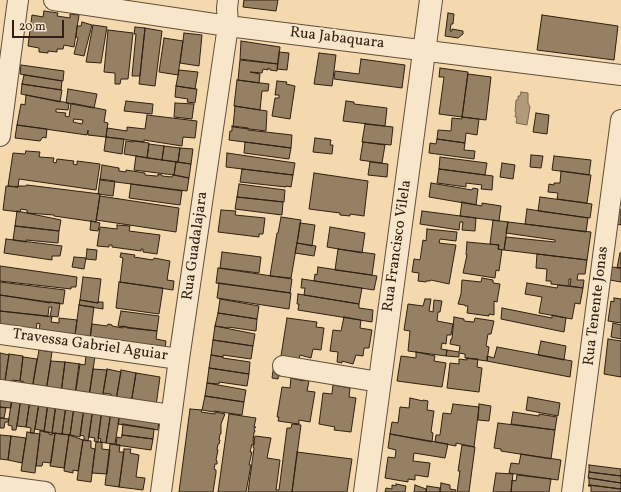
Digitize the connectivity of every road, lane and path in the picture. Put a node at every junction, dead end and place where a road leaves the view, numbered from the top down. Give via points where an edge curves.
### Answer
1 (18, 0) edge
2 (54, 0) edge
3 (228, 0) edge
4 (432, 0) edge
5 (228, 26) junction
6 (426, 50) junction
7 (621, 75) edge
8 (621, 120) edge
9 (0, 136) edge
10 (0, 334) edge
11 (179, 359) junction
12 (283, 366) dead end
13 (379, 382) junction
14 (0, 390) edge
15 (171, 415) junction
16 (0, 486) edge
17 (45, 492) edge
18 (161, 492) edge
19 (365, 492) edge
20 (572, 492) edge

1 - 9 street
2 - 5 street, Rua Jabaquara
3 - 5 street, Rua Guadalajara
4 - 6 street, Rua Francisco Vilela
5 - 6 street, Rua Jabaquara
5 - 11 street, Rua Guadalajara
6 - 7 street, Rua Jabaquara
6 - 13 street, Rua Francisco Vilela
8 - 20 street, Rua Tenente Jonas
10 - 11 street, Travessa Gabriel Aguiar
11 - 15 street, Rua Guadalajara
12 - 13 street
13 - 19 street, Rua Francisco Vilela
14 - 15 street
15 - 18 street, Rua Guadalajara
16 - 17 street

